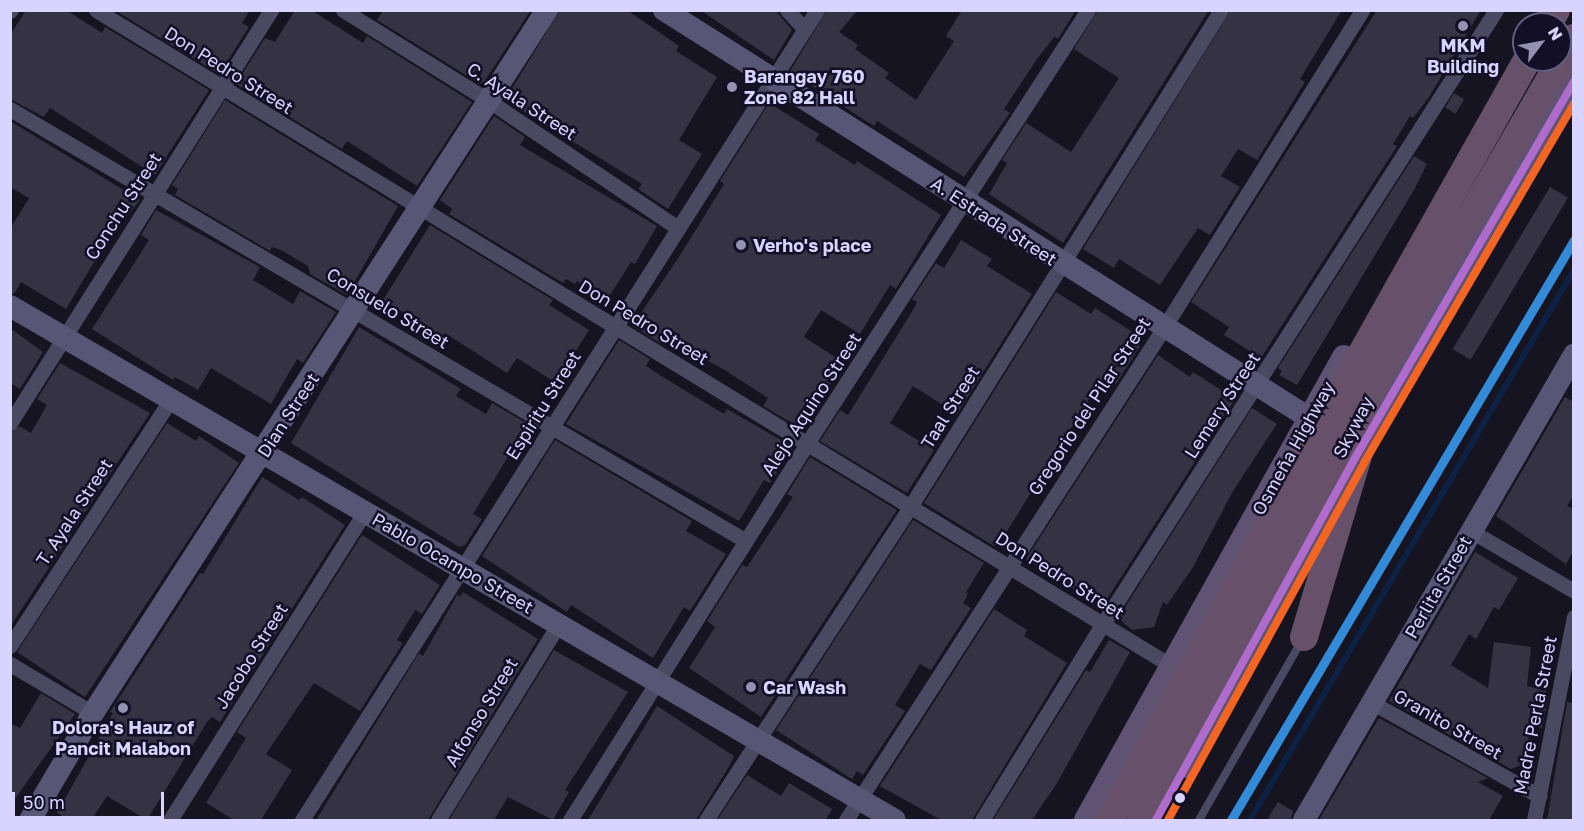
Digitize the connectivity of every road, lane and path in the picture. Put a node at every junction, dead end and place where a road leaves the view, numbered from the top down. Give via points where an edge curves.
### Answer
1 (96, 10) edge
2 (271, 10) edge
3 (343, 10) edge
4 (547, 10) edge
5 (664, 10) edge
6 (787, 10) edge
7 (817, 10) edge
8 (1088, 10) edge
9 (1221, 10) edge
10 (1362, 10) edge
11 (1496, 10) edge
12 (805, 29) junction
13 (1574, 38) edge
14 (1513, 72) edge
15 (1520, 72) edge
16 (773, 80) junction
17 (1574, 81) edge
18 (222, 88) junction
19 (489, 101) junction
20 (10, 109) edge
21 (156, 192) junction
22 (966, 202) junction
23 (417, 209) junction
24 (678, 228) junction
25 (1062, 264) junction
26 (10, 306) edge
27 (355, 311) junction
28 (616, 327) junction
29 (1163, 329) junction
30 (63, 336) junction
31 (1574, 355) edge
32 (1385, 364) junction
33 (1256, 388) junction
34 (171, 399) junction
35 (10, 423) edge
36 (1317, 424) junction
37 (552, 427) junction
38 (806, 445) junction
39 (263, 455) junction
40 (910, 507) junction
41 (365, 512) junction
42 (1471, 531) junction
43 (746, 541) junction
44 (1008, 566) junction
45 (462, 569) junction
46 (1574, 591) edge
47 (1574, 617) edge
48 (558, 625) junction
49 (1102, 625) junction
50 (1304, 637) joint
51 (10, 646) edge
52 (10, 664) edge
53 (1173, 667) junction
54 (657, 682) junction
55 (1371, 702) junction
56 (93, 713) junction
57 (757, 741) junction
58 (1539, 796) junction
59 (858, 799) junction
60 (30, 820) edge
61 (170, 820) edge
62 (302, 820) edge
63 (438, 820) edge
64 (570, 820) edge
65 (706, 820) edge
66 (846, 820) edge
67 (895, 820) edge
68 (982, 820) edge
69 (1086, 820) edge
70 (1110, 820) edge
71 (1118, 820) edge
72 (1141, 820) edge
73 (1156, 820) edge
74 (1199, 820) edge
75 (1304, 820) edge
76 (1534, 820) edge

1 - 18 street, Don Pedro Street
2 - 18 street, Conchu Street
3 - 19 street, C. Ayala Street
4 - 19 street, Dian Street
5 - 16 street, A. Estrada Street
6 - 12 street
7 - 12 street, Espiritu Street
8 - 22 street, Alejo Aquino Street
9 - 25 street, Taal Street
10 - 29 street, Gregorio del Pilar Street
11 - 33 street, Lemery Street
12 - 16 street, Espiritu Street
13 - 32 highway, Skyway
14 - 36 main road, Osmeña Highway
15 - 70 highway, Skyway via 1354,367
16 - 22 street, A. Estrada Street
16 - 24 street, Espiritu Street
17 - 73 main road via 1355,458
18 - 21 street, Conchu Street
18 - 23 street, Don Pedro Street
19 - 23 street, Dian Street
19 - 24 street, C. Ayala Street
20 - 21 street, Consuelo Street
21 - 27 street, Consuelo Street
21 - 30 street, Conchu Street
22 - 25 street, A. Estrada Street
22 - 38 street, Alejo Aquino Street
23 - 27 street, Dian Street
23 - 28 street, Don Pedro Street
24 - 28 street, Espiritu Street
25 - 29 street, A. Estrada Street
25 - 40 street, Taal Street
26 - 30 street, Pablo Ocampo Street
27 - 37 street, Consuelo Street
27 - 39 street, Dian Street
28 - 37 street, Espiritu Street
28 - 38 street, Don Pedro Street
29 - 33 street, A. Estrada Street
29 - 44 street, Gregorio del Pilar Street
30 - 34 street, Pablo Ocampo Street
30 - 35 street, Conchu Street
31 - 42 street, Perlita Street
32 - 50 highway
32 - 72 highway, Skyway
33 - 36 street, A. Estrada Street
33 - 49 street, Lemery Street
34 - 39 street, Pablo Ocampo Street
34 - 51 street, T. Ayala Street
36 - 53 main road, Osmeña Highway
36 - 71 main road, Osmeña Highway
37 - 43 street, Consuelo Street
37 - 45 street, Espiritu Street
38 - 40 street, Don Pedro Street
38 - 43 street, Alejo Aquino Street
39 - 41 street, Pablo Ocampo Street
39 - 56 street, Dian Street
40 - 44 street, Don Pedro Street
40 - 57 street, Taal Street
41 - 45 street, Pablo Ocampo Street
41 - 61 street, Jacobo Street
42 - 46 street
42 - 55 street, Perlita Street
43 - 54 street, Alejo Aquino Street
44 - 49 street, Don Pedro Street
44 - 59 street, Gregorio del Pilar Street
45 - 48 street, Pablo Ocampo Street
45 - 62 street, Espiritu Street
47 - 58 street, Madre Perla Street
48 - 54 street, Pablo Ocampo Street
48 - 63 street, Alfonso Street
49 - 53 street, Don Pedro Street
49 - 68 street, Lemery Street
50 - 74 lane
52 - 56 street
53 - 69 main road, Osmeña Highway
54 - 57 street, Pablo Ocampo Street
54 - 64 street, Alejo Aquino Street
55 - 58 street, Granito Street
55 - 75 street, Perlita Street
56 - 60 street, Dian Street
57 - 59 street, Pablo Ocampo Street
57 - 65 street, Taal Street
58 - 76 street, Madre Perla Street
59 - 66 street, Gregorio del Pilar Street
59 - 67 street, Pablo Ocampo Street

